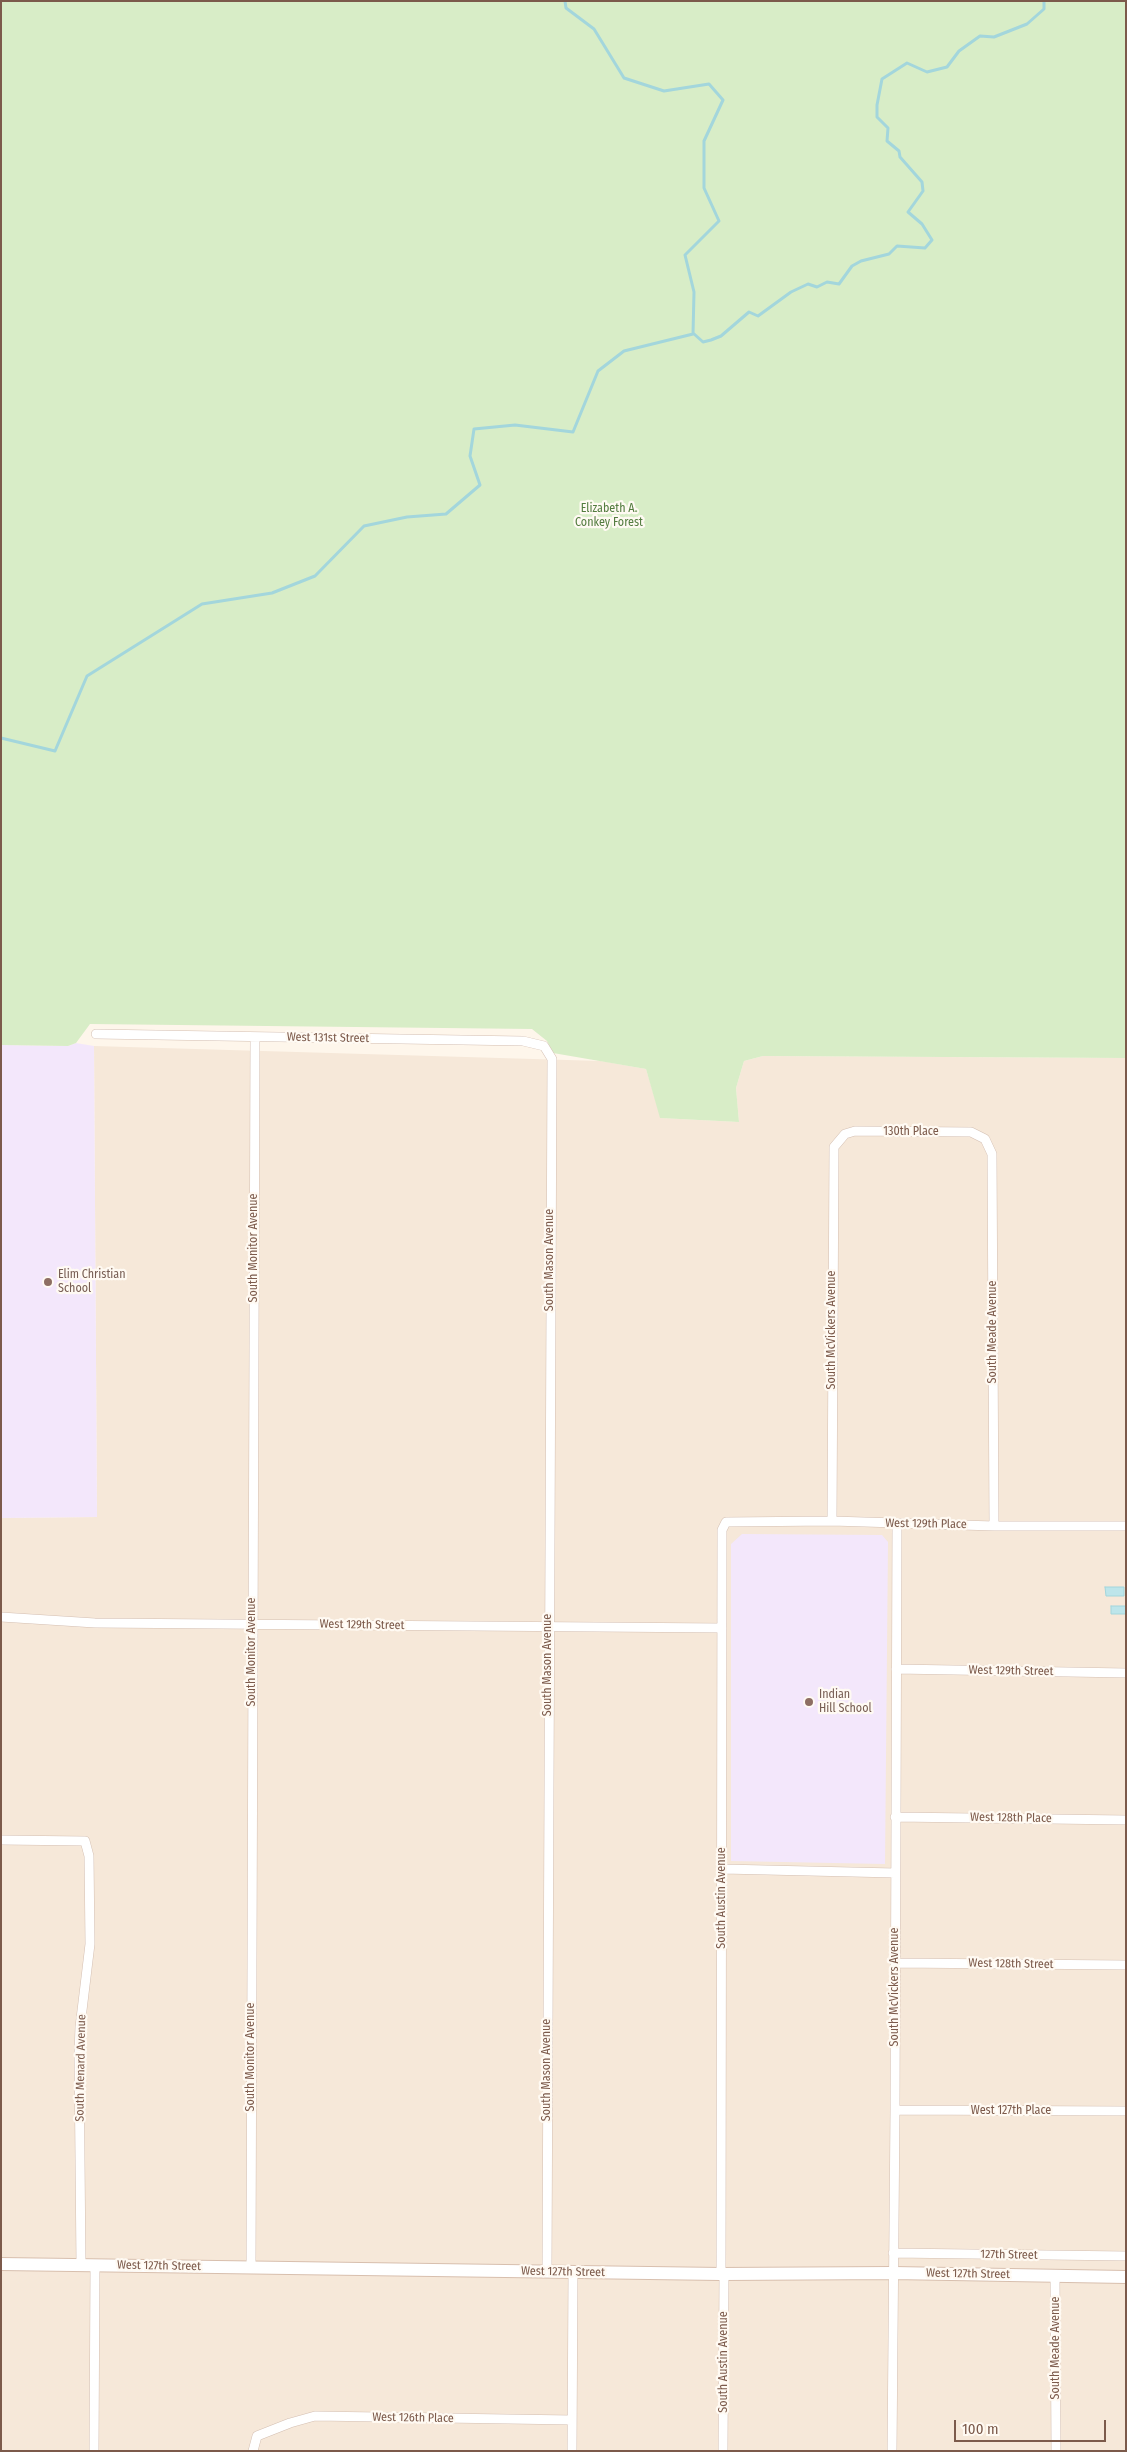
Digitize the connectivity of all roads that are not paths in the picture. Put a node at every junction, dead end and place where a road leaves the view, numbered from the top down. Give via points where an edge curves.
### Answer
1 (96, 1034) dead end
2 (255, 1038) junction
3 (552, 1059) joint
4 (985, 1139) joint
5 (838, 1141) joint
6 (726, 1522) joint
7 (832, 1522) junction
8 (896, 1523) junction
9 (994, 1526) junction
10 (1126, 1526) edge
11 (1, 1617) edge
12 (251, 1624) junction
13 (548, 1627) junction
14 (722, 1628) junction
15 (896, 1669) junction
16 (1126, 1673) edge
17 (896, 1817) junction
18 (1126, 1820) edge
19 (1, 1840) edge
20 (722, 1869) junction
21 (895, 1873) junction
22 (896, 1963) junction
23 (1126, 1965) edge
24 (895, 2110) junction
25 (1126, 2111) edge
26 (893, 2253) junction
27 (1126, 2256) edge
28 (1, 2264) edge
29 (81, 2265) junction
30 (95, 2265) junction
31 (251, 2268) junction
32 (547, 2272) junction
33 (574, 2272) junction
34 (893, 2273) junction
35 (722, 2274) junction
36 (1056, 2276) junction
37 (1126, 2277) edge
38 (572, 2420) junction
39 (94, 2451) edge
40 (253, 2451) edge
41 (572, 2451) edge
42 (723, 2451) edge
43 (892, 2451) edge
44 (1056, 2451) edge

1 - 2 street, West 131st Street
2 - 3 street, West 131st Street via 523,1041 544,1046
2 - 12 street, South Monitor Avenue
3 - 13 street, South Mason Avenue
4 - 5 street, 130th Place via 971,1132 855,1132 845,1134
4 - 9 street, South Meade Avenue via 992,1154
5 - 7 street, South McVickers Avenue via 832,1155
6 - 7 street, West 129th Place
6 - 14 street, South Austin Avenue via 722,1530
7 - 8 street, West 129th Place
8 - 9 street, West 129th Place
8 - 15 street, South McVickers Avenue
9 - 10 street, West 129th Place
11 - 12 street, West 129th Street via 95,1623
12 - 13 street, West 129th Street
12 - 31 street, South Monitor Avenue
13 - 14 street, West 129th Street
13 - 32 street, South Mason Avenue
14 - 20 street, South Austin Avenue
15 - 16 street, West 129th Street
15 - 17 street, South McVickers Avenue
17 - 18 street, West 128th Place
17 - 21 street, South McVickers Avenue
19 - 29 street, South Menard Avenue via 85,1841 89,1856 90,1944 80,2027
20 - 21 street
20 - 35 street, South Austin Avenue
21 - 22 street, South McVickers Avenue
22 - 23 street, West 128th Street
22 - 24 street, South McVickers Avenue
24 - 25 street, West 127th Place
24 - 26 street, South McVickers Avenue
26 - 27 street, 127th Street
26 - 34 street, South McVickers Avenue
28 - 29 main road, West 127th Street
29 - 30 main road, West 127th Street
30 - 31 main road, West 127th Street
30 - 39 street
31 - 32 main road, West 127th Street
32 - 33 main road, West 127th Street
33 - 35 main road, West 127th Street
33 - 38 street
34 - 35 main road, West 127th Street
34 - 36 main road, West 127th Street
34 - 43 street, South McVickers Avenue
35 - 42 street, South Austin Avenue
36 - 37 main road, West 127th Street
36 - 44 street, South Meade Avenue
38 - 40 street, West 126th Place via 315,2416 257,2436
38 - 41 street

